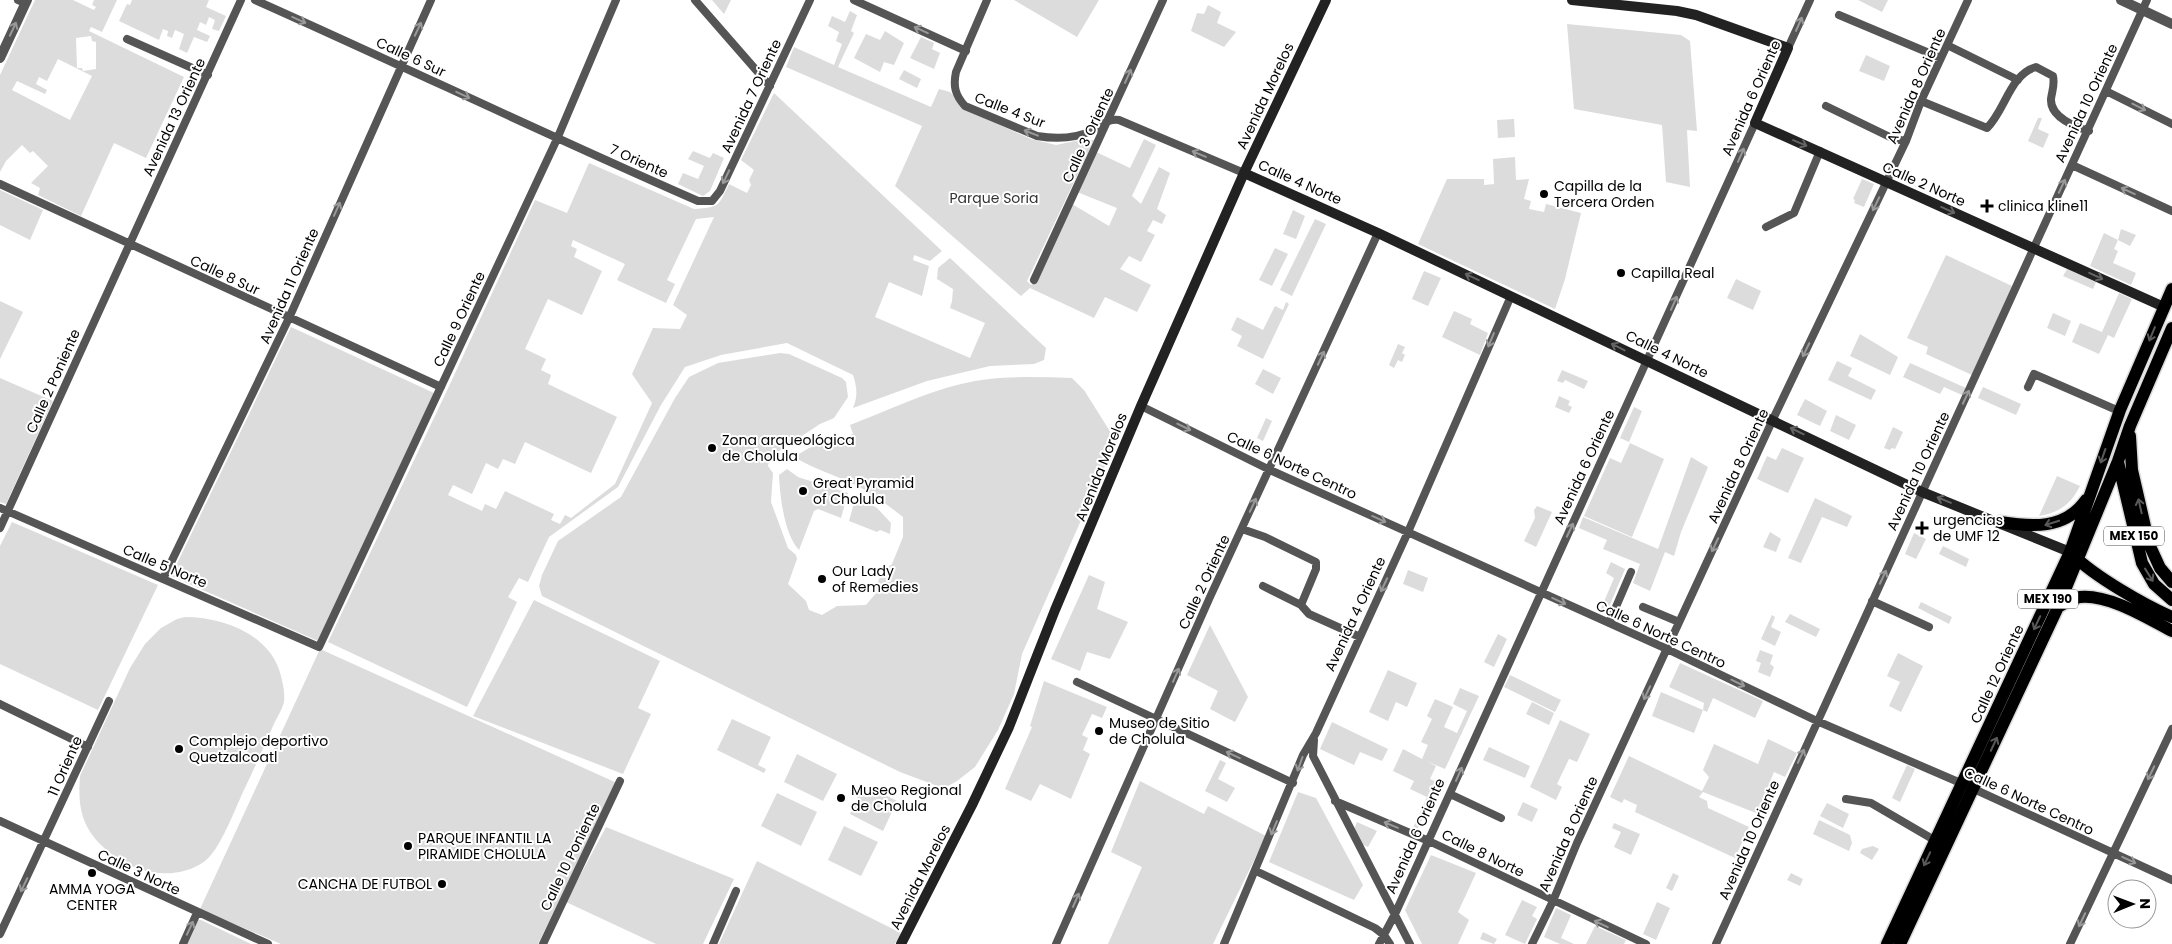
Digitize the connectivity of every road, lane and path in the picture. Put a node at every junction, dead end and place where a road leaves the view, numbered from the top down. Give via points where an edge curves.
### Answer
1 (241, 0) edge
2 (255, 0) edge
3 (432, 0) edge
4 (616, 0) edge
5 (695, 0) edge
6 (810, 0) edge
7 (854, 0) edge
8 (988, 0) edge
9 (1163, 0) edge
10 (1326, 0) edge
11 (1572, 0) edge
12 (1810, 0) edge
13 (1968, 0) edge
14 (2121, 0) edge
15 (24, 1) edge
16 (1645, 4) edge
17 (2145, 5) edge
18 (1840, 14) dead end
19 (2172, 24) edge
20 (127, 39) dead end
21 (1947, 45) junction
22 (1788, 48) junction
23 (966, 50) junction
24 (0, 58) edge
25 (1941, 58) junction
26 (401, 65) junction
27 (208, 75) junction
28 (2018, 80) junction
29 (770, 86) junction
30 (2106, 91) junction
31 (1921, 101) junction
32 (1826, 106) dead end
33 (1108, 120) junction
34 (1755, 123) junction
35 (2172, 124) edge
36 (2089, 131) junction
37 (556, 139) junction
38 (1906, 141) junction
39 (1820, 151) junction
40 (2072, 165) junction
41 (1244, 173) junction
42 (1886, 182) junction
43 (0, 184) edge
44 (712, 201) joint
45 (2172, 211) edge
46 (1766, 227) dead end
47 (1378, 233) junction
48 (129, 244) junction
49 (2034, 248) junction
50 (1034, 280) dead end
51 (2172, 289) edge
52 (1511, 296) junction
53 (2164, 307) junction
54 (289, 318) junction
55 (2172, 328) edge
56 (1647, 362) junction
57 (441, 387) junction
58 (2028, 387) dead end
59 (1141, 406) junction
60 (2119, 410) junction
61 (1773, 420) junction
62 (2130, 426) junction
63 (2118, 461) junction
64 (1270, 470) junction
65 (1922, 492) junction
66 (2090, 494) junction
67 (4, 510) edge
68 (2000, 522) junction
69 (0, 528) edge
70 (1242, 529) junction
71 (1408, 532) junction
72 (2074, 556) junction
73 (1631, 572) dead end
74 (163, 579) junction
75 (2172, 582) edge
76 (1264, 586) dead end
77 (1541, 593) junction
78 (1872, 600) junction
79 (2172, 600) edge
80 (1301, 605) junction
81 (2058, 607) junction
82 (1643, 608) dead end
83 (2172, 617) edge
84 (1679, 622) junction
85 (1609, 623) junction
86 (1929, 627) dead end
87 (2172, 631) edge
88 (1360, 637) junction
89 (319, 647) joint
90 (1667, 649) junction
91 (1078, 682) dead end
92 (109, 701) dead end
93 (0, 704) edge
94 (1156, 720) junction
95 (1817, 721) junction
96 (2172, 729) edge
97 (1316, 733) junction
98 (88, 747) junction
99 (620, 781) dead end
100 (1293, 783) junction
101 (1968, 786) junction
102 (1450, 794) junction
103 (1846, 799) dead end
104 (1335, 801) junction
105 (1501, 818) dead end
106 (0, 821) edge
107 (45, 841) junction
108 (1428, 841) junction
109 (1936, 841) junction
110 (2112, 852) junction
111 (1256, 871) junction
112 (2172, 880) edge
113 (736, 891) dead end
114 (1553, 901) junction
115 (197, 913) junction
116 (1395, 914) junction
117 (0, 934) edge
118 (1384, 935) junction
119 (1227, 943) edge
120 (183, 944) edge
121 (268, 944) edge
122 (542, 944) edge
123 (713, 944) edge
124 (901, 944) edge
125 (1056, 944) edge
126 (1379, 944) edge
127 (1390, 944) edge
128 (1410, 944) edge
129 (1532, 944) edge
130 (1646, 944) edge
131 (1716, 944) edge
132 (1887, 944) edge
133 (1900, 944) edge
134 (2070, 944) edge

1 - 27 street, Avenida 13 Oriente
2 -> 26 street, Calle 6 Sur
26 -> 3 street, Avenida 11 Oriente
4 - 37 street, Calle 9 Oriente
5 - 29 street
6 - 29 street, Avenida 7 Oriente
23 -> 7 street
8 - 23 street, Calle 4 Sur
33 -> 9 street, Calle 3 Oriente
10 - 41 main road, Avenida Morelos
11 - 16 main road
22 -> 12 street, Avenida 6 Oriente
13 - 21 street, Avenida 8 Oriente
14 - 17 street
24 -> 15 street
16 - 22 main road via 1696,15
17 - 19 street
17 - 30 street, Avenida 10 Oriente
18 - 25 street
20 - 27 street
21 - 25 street, Avenida 8 Oriente
21 - 28 street
22 - 34 main road, Avenida 6 Oriente
33 -> 23 street, Calle 4 Sur via 1091,132 1048,138 965,106 958,99 954,82
25 - 31 street, Avenida 8 Oriente
26 -> 37 street, Calle 6 Sur
54 -> 26 street, Avenida 11 Oriente
27 - 48 street, Avenida 13 Oriente
28 - 31 street via 1987,128
28 - 36 street via 2032,68 2048,71 2055,84 2051,103 2056,113 2076,127
29 -> 44 street, Avenida 7 Oriente via 720,191
30 -> 35 street
30 - 36 street, Avenida 10 Oriente
31 - 38 street, Avenida 8 Oriente
32 - 38 street via 1894,139
41 -> 33 street via 1119,120
33 - 50 street, Calle 3 Oriente
34 -> 39 main road, Calle 2 Norte
56 -> 34 street, Avenida 6 Oriente
36 - 40 street, Avenida 10 Oriente
37 - 44 street, 7 Oriente via 698,201
37 - 57 street, Calle 9 Oriente
38 - 42 street, Avenida 8 Oriente
39 - 42 main road, Calle 2 Norte
39 - 46 street via 1794,213
45 -> 40 street
49 -> 40 street, Avenida 10 Oriente
41 - 47 main road, Calle 4 Norte
41 - 59 main road, Avenida Morelos
42 -> 49 main road, Calle 2 Norte
42 -> 61 street, Avenida 8 Oriente
43 - 48 street, Calle 8 Sur
52 -> 47 main road, Calle 4 Norte
64 -> 47 street, Calle 2 Oriente
48 - 54 street, Calle 8 Sur
48 - 67 street, Calle 2 Poniente
49 -> 53 main road, Calle 2 Norte
65 -> 49 street, Avenida 10 Oriente
51 - 53 main road, MEX 150
56 -> 52 main road, Calle 4 Norte
52 -> 71 street, Avenida 4 Oriente
53 -> 60 main road, MEX 150
54 - 57 street, Calle 8 Sur
54 - 74 street, Avenida 11 Oriente
55 - 62 main road, MEX 150
56 - 61 main road, Calle 4 Norte
77 -> 56 street, Avenida 6 Oriente
57 - 89 street, Calle 9 Oriente
58 - 60 street via 2034,374
59 -> 64 street, Calle 6 Norte Centro
59 - 124 main road, Avenida Morelos via 1009,727
60 - 63 main road, MEX 150
60 -> 66 main road, Calle 12 Oriente / MEX 190
65 -> 61 main road, Calle 4 Norte
61 -> 84 street, Avenida 8 Oriente
62 - 63 main road, Calle 12 Oriente / MEX 190
75 -> 62 main road, MEX 150 via 2160,568 2149,544 2132,470
63 - 72 main road, Calle 12 Oriente / MEX 190
63 -> 79 main road, MEX 150 via 2142,563 2154,584
70 -> 64 street, Calle 2 Oriente
64 -> 71 street, Calle 6 Norte Centro
68 -> 65 main road, Calle 4 Norte
78 -> 65 street, Avenida 10 Oriente
66 -> 68 main road via 2076,510 2050,525
66 - 72 main road, Calle 12 Oriente / MEX 190
67 - 69 street, Calle 2 Poniente
67 - 74 street, Calle 5 Norte
68 - 72 main road, Calle 4 Norte
70 - 80 street via 1316,562
94 -> 70 street, Calle 2 Oriente
71 - 77 street, Calle 6 Norte Centro
71 -> 88 street, Avenida 4 Oriente
72 - 81 main road, Calle 12 Oriente / MEX 190
72 - 83 main road via 2151,608
72 -> 101 main road, Calle 12 Oriente / MEX 190
73 - 85 street
74 - 89 street, Calle 5 Norte
76 - 80 street
77 -> 85 street, Calle 6 Norte Centro
102 -> 77 street, Avenida 6 Oriente
78 - 86 street
78 - 95 street, Avenida 10 Oriente
80 - 88 street via 1309,614
81 - 87 main road via 2079,597 2096,599 2126,608
101 -> 81 main road, Calle 12 Oriente / MEX 190
82 - 84 street
84 - 90 street, Avenida 8 Oriente
85 - 90 street, Calle 6 Norte Centro
88 - 97 street, Avenida 4 Oriente
90 -> 95 street, Calle 6 Norte Centro
90 -> 114 street, Avenida 8 Oriente
91 - 94 street
92 - 98 street, 11 Oriente
93 - 98 street
100 -> 94 street
125 -> 94 street, Calle 2 Oriente
95 - 101 street, Calle 6 Norte Centro
131 -> 95 street, Avenida 10 Oriente
96 -> 110 street
97 -> 100 street, Avenida 4 Oriente
97 - 104 street via 1313,756
98 - 107 street, 11 Oriente
99 - 122 street, Calle 10 Poniente
100 -> 111 street, Avenida 4 Oriente
101 - 109 main road, Calle 12 Oriente / MEX 190
101 - 110 street, Calle 6 Norte Centro
101 - 133 main road, Calle 12 Oriente / MEX 190
102 - 105 street
102 - 108 street, Avenida 6 Oriente
103 - 109 street via 1871,803
108 -> 104 street, Calle 8 Norte
104 - 116 street
106 - 107 street, Calle 3 Norte
107 - 115 street, Calle 3 Norte
107 -> 117 street, 11 Oriente
108 - 114 street, Calle 8 Norte
108 - 116 street, Avenida 6 Oriente
109 -> 132 main road, Calle 12 Oriente / MEX 190
110 -> 112 street, Calle 6 Norte Centro
110 -> 134 street
111 - 118 street
111 - 119 street, Avenida 4 Oriente
113 - 123 street
114 - 129 street, Avenida 8 Oriente
130 -> 114 street, Calle 8 Norte
120 -> 115 street
115 - 121 street, Calle 3 Norte
116 - 118 street, Avenida 6 Oriente
116 - 128 street
118 - 126 street, Avenida 6 Oriente
118 - 127 street

